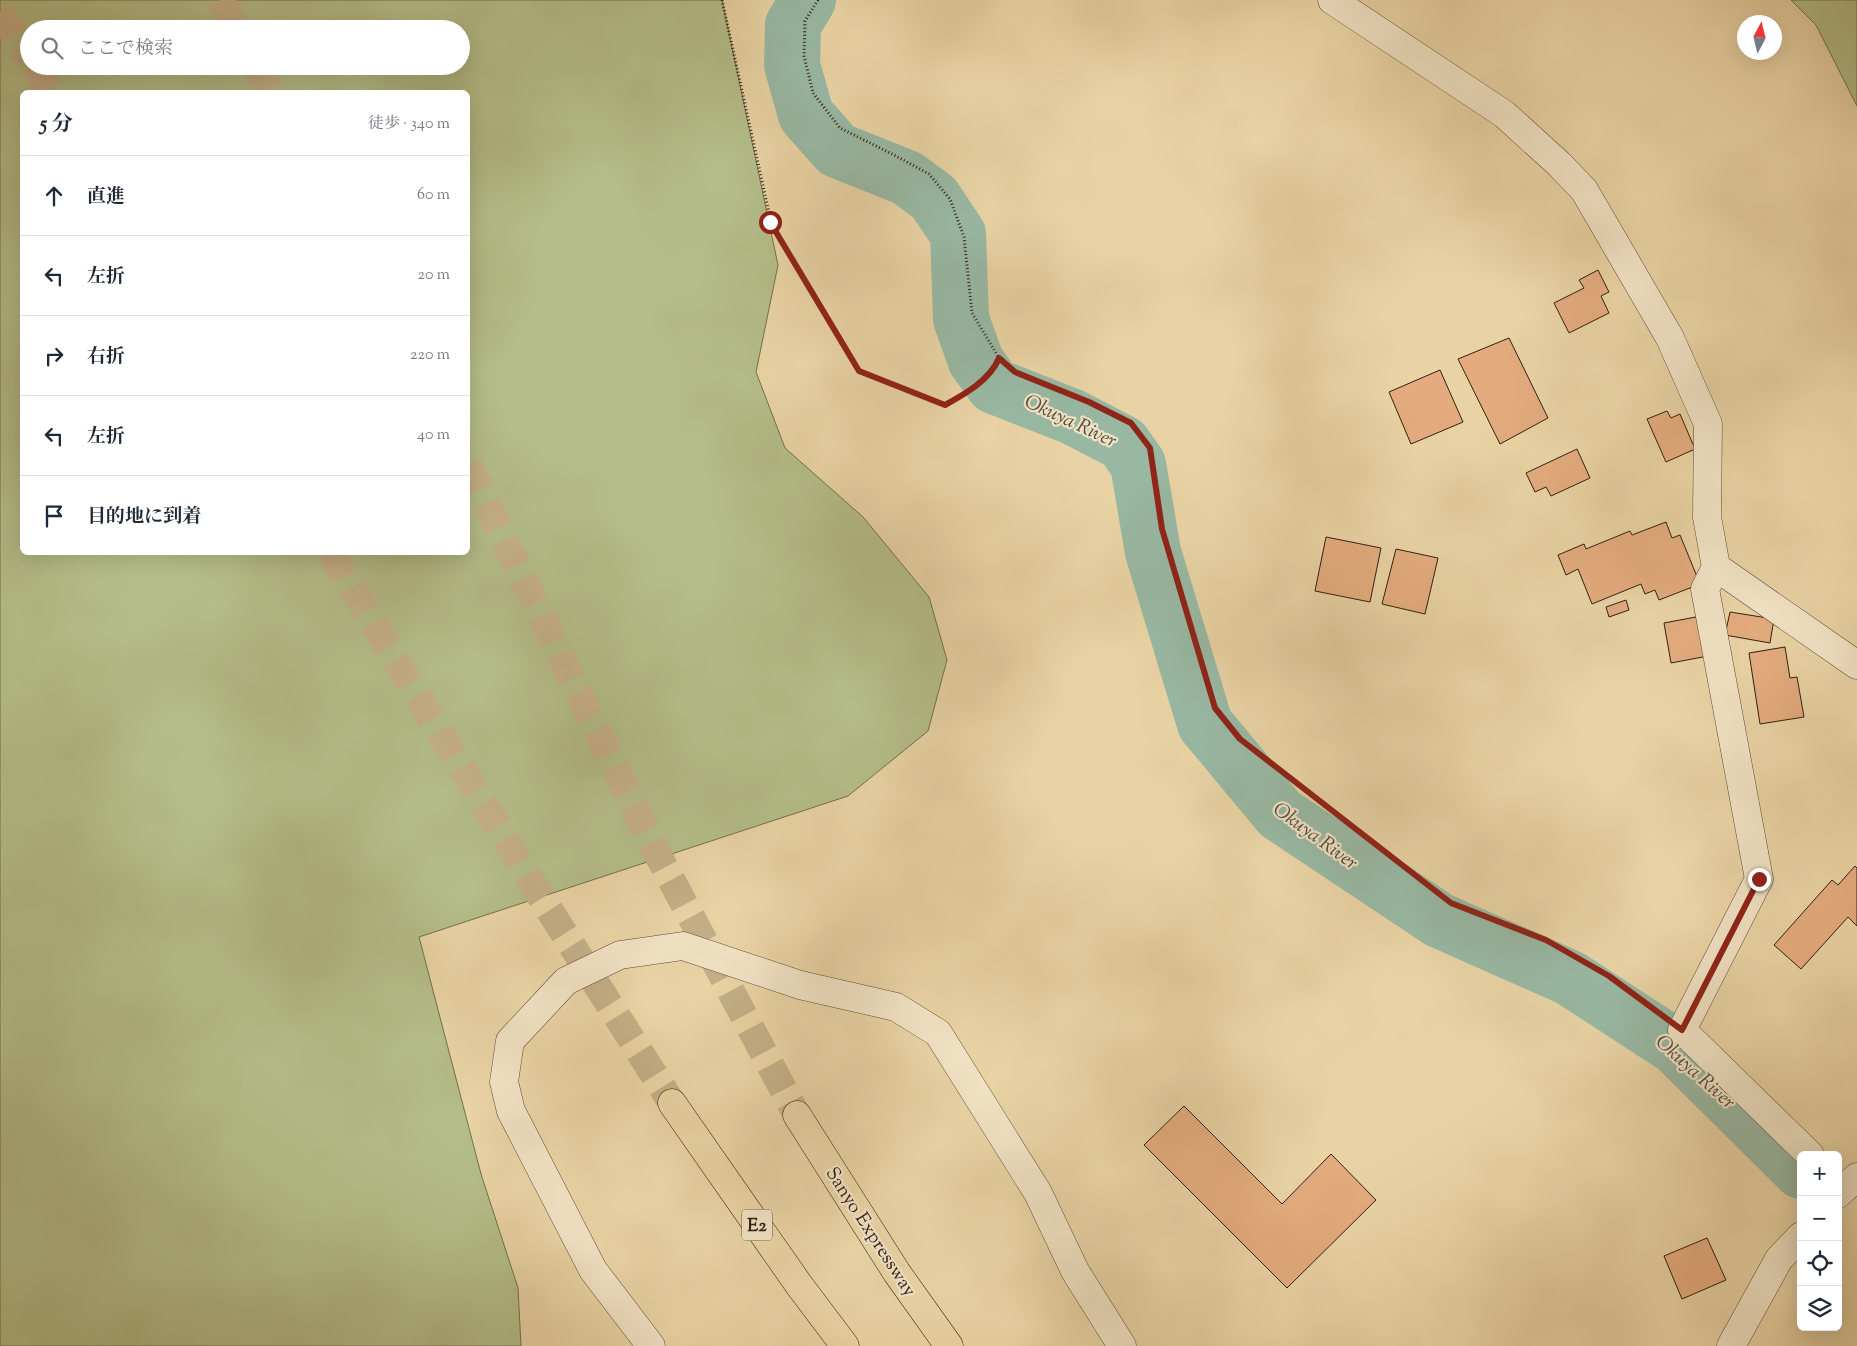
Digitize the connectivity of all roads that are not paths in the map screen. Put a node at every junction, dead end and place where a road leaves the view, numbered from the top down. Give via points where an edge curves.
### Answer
1 (1332, 0) edge
2 (1716, 567) junction
3 (1857, 665) edge
4 (672, 1103) tunnel mouth
5 (797, 1115) tunnel mouth
6 (1806, 1151) edge
7 (1797, 1240) edge
8 (651, 1346) edge
9 (845, 1346) edge
10 (949, 1346) edge
11 (1122, 1346) edge
12 (1731, 1346) edge

1 - 2 street via 1504,114 1584,190 1670,338 1708,424 1707,517
2 - 3 street
2 - 6 street via 1705,589 1759,879 1682,1030
4 - 9 highway, E2
5 - 10 highway, Sanyo Expressway via 897,1273
7 - 12 street via 1779,1260
8 - 11 street via 593,1270 511,1110 504,1073 510,1041 566,981 620,955 682,946 800,985 896,1007 938,1033 1038,1193 1075,1271

